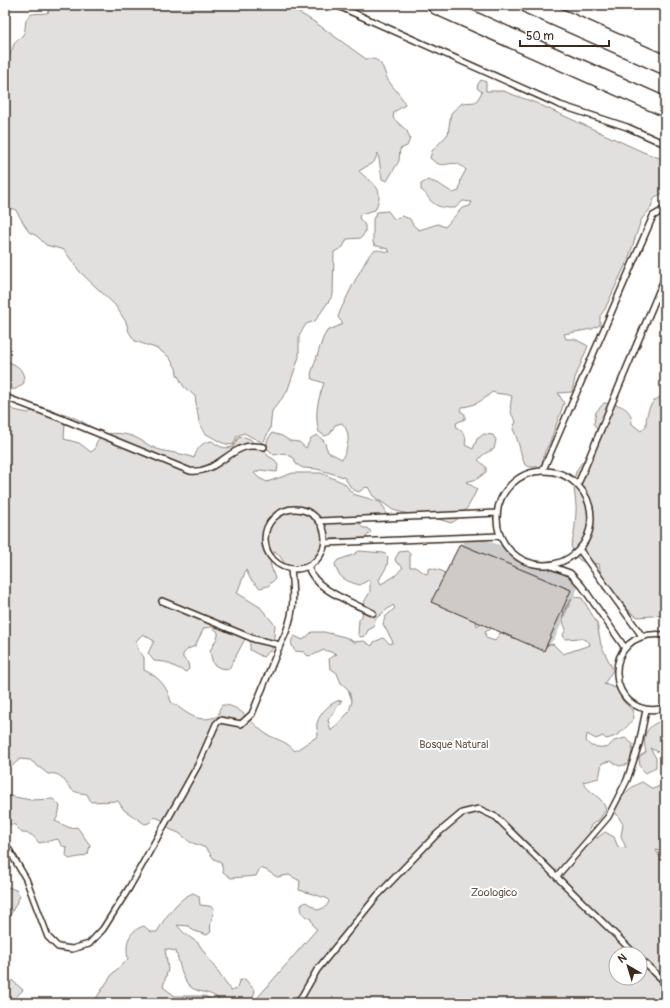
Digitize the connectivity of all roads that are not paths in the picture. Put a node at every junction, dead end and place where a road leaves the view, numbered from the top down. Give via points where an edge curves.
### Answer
1 (336, 5) edge
2 (437, 5) edge
3 (530, 5) edge
4 (665, 65) edge
5 (665, 107) edge
6 (665, 144) edge
7 (665, 209) edge
8 (665, 277) edge
9 (5, 397) edge
10 (264, 447) dead end
11 (543, 470) junction
12 (578, 484) junction
13 (497, 513) junction
14 (320, 521) junction
15 (500, 536) junction
16 (325, 543) junction
17 (579, 550) junction
18 (548, 565) junction
19 (308, 566) junction
20 (291, 568) junction
21 (162, 601) dead end
22 (373, 613) dead end
23 (642, 636) junction
24 (665, 636) edge
25 (280, 645) junction
26 (625, 648) junction
27 (665, 708) edge
28 (646, 710) junction
29 (5, 843) edge
30 (557, 876) junction
31 (627, 946) edge
32 (648, 966) edge
33 (665, 982) edge
34 (298, 1003) edge

1 - 6 lane via 560,105 627,127
2 - 5 highway
3 - 4 highway
7 - 11 lane via 654,216
8 - 12 lane
9 - 10 lane via 190,471 199,472 246,446
11 - 12 lane via 562,474
11 - 13 lane via 517,478 500,500
12 - 17 lane via 591,509 591,524 587,538
13 - 14 lane
13 - 15 lane
14 - 16 lane
14 - 20 lane via 308,512 294,509 280,514 270,524 266,533 268,552 282,566
15 - 16 lane
15 - 18 lane via 508,549 519,558 533,564
16 - 19 lane via 320,556
17 - 18 lane via 565,560
17 - 23 lane
18 - 26 lane via 570,573
19 - 20 lane
19 - 22 lane via 310,574 320,586
20 - 25 lane via 294,596 290,627
21 - 25 lane via 254,639
23 - 24 lane
23 - 26 lane
25 - 29 lane via 252,714 241,724 225,720 220,720 216,724 198,765 129,888 103,929 89,944 72,949 58,947 48,937 26,879
26 - 28 lane via 618,659 618,685 624,696 634,705
27 - 28 lane
28 - 30 lane via 639,744 627,780 608,817
30 - 31 lane
30 - 34 lane via 496,817 479,808 462,813 437,834 377,896 317,970
32 - 33 lane

